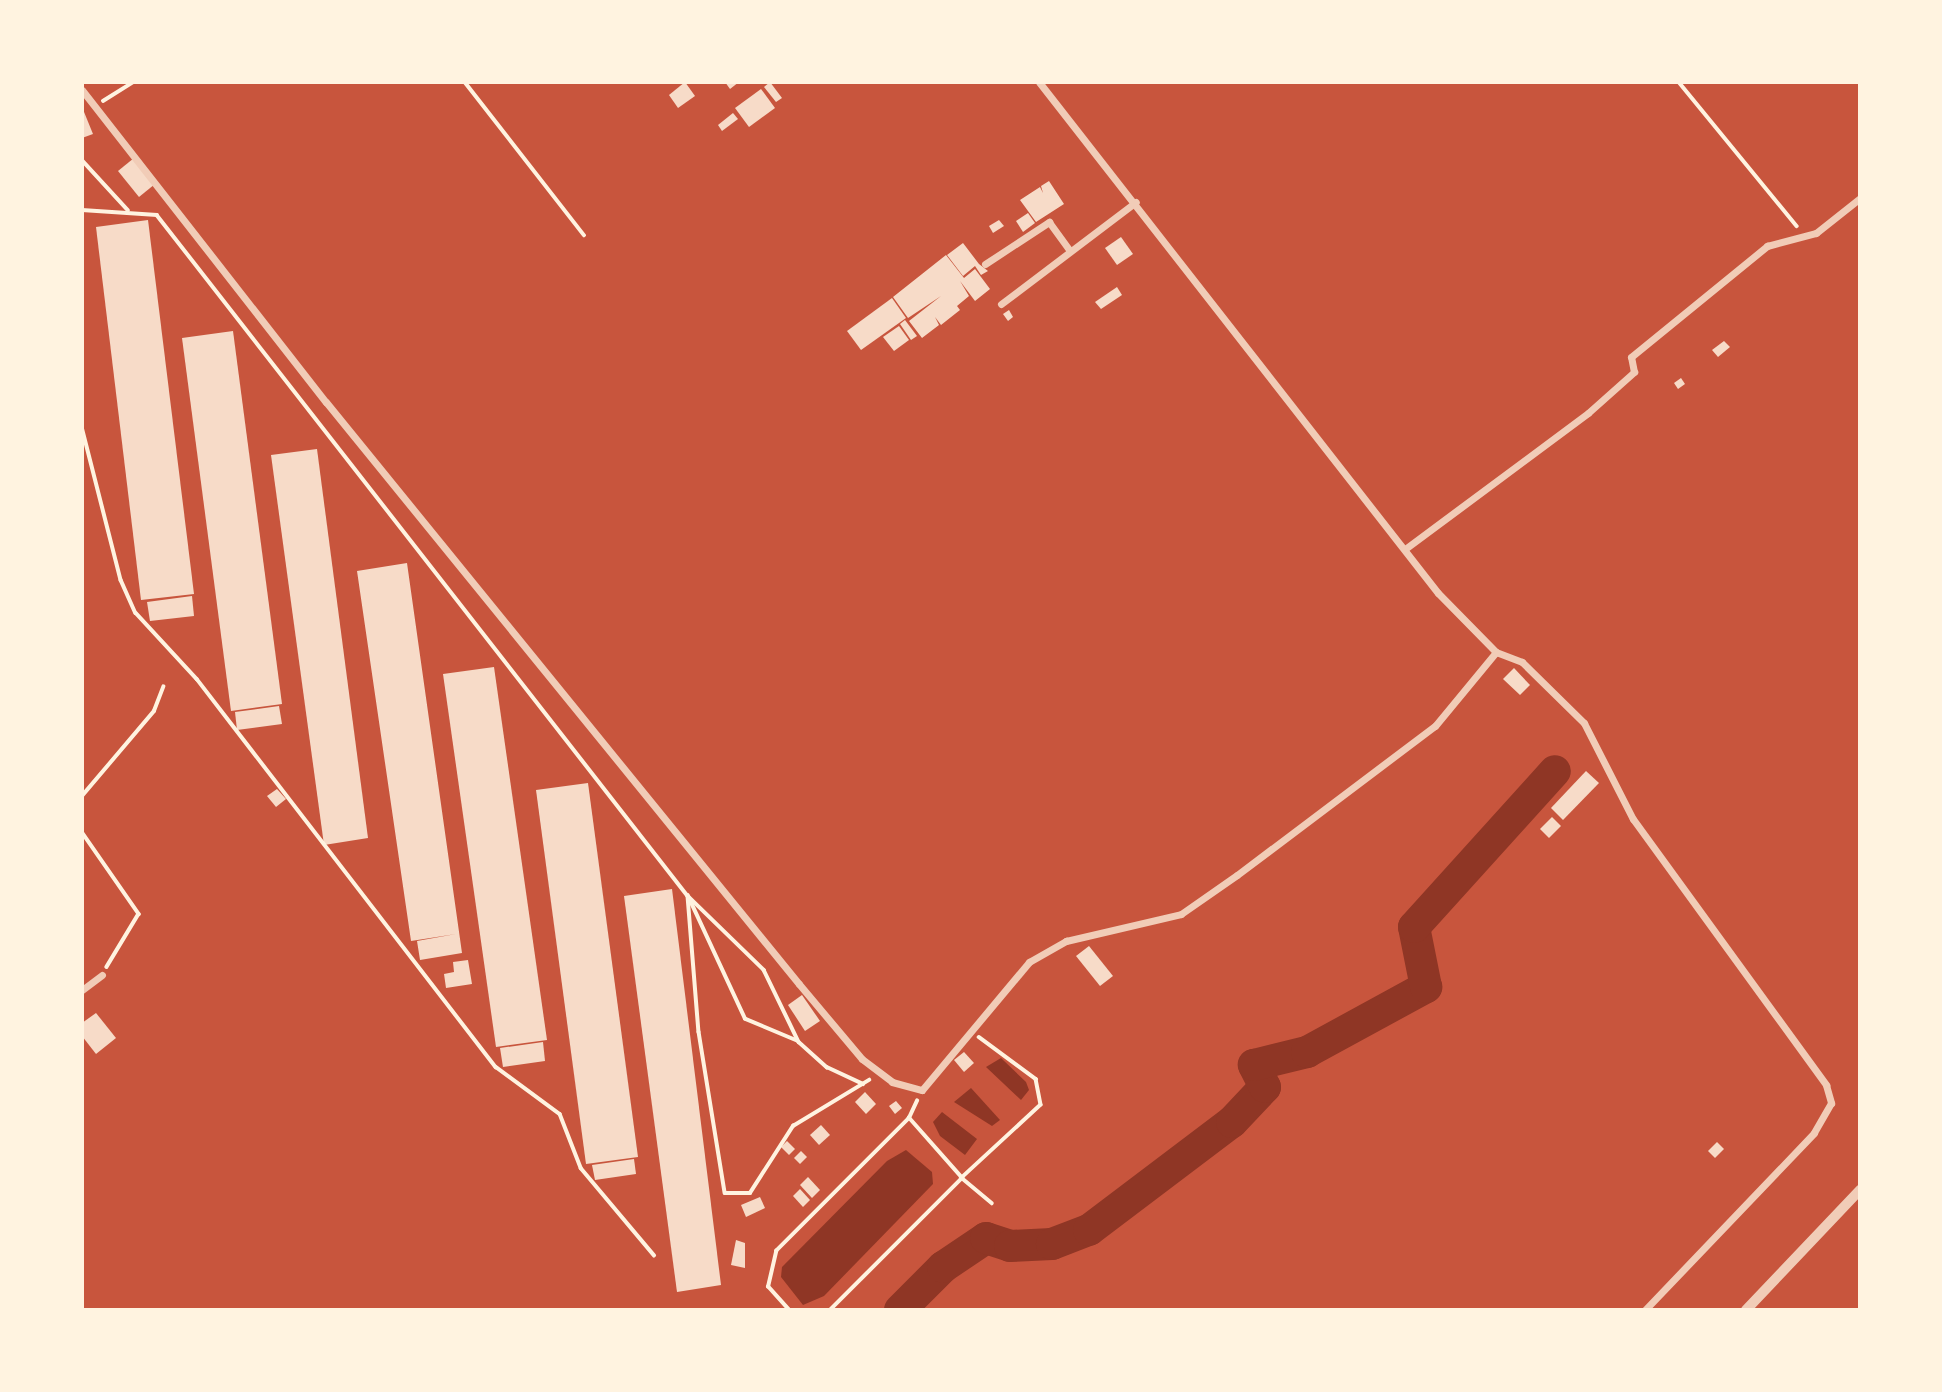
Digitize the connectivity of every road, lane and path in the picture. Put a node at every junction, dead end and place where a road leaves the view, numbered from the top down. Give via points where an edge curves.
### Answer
1 (134, 82) edge
2 (465, 82) edge
3 (1039, 82) edge
4 (1679, 82) edge
5 (82, 90) edge
6 (95, 106) junction
7 (82, 160) edge
8 (1860, 198) edge
9 (1136, 202) junction
10 (82, 210) edge
11 (128, 210) junction
12 (1816, 233) junction
13 (584, 235) dead end
14 (1069, 250) junction
15 (985, 264) dead end
16 (1001, 304) dead end
17 (82, 427) edge
18 (1405, 549) junction
19 (1496, 652) junction
20 (163, 687) dead end
21 (82, 796) edge
22 (82, 832) edge
23 (688, 896) junction
24 (102, 975) joint
25 (82, 990) edge
26 (969, 1031) junction
27 (799, 1042) junction
28 (880, 1074) junction
29 (863, 1084) junction
30 (922, 1090) junction
31 (909, 1118) junction
32 (962, 1178) junction
33 (1860, 1190) edge
34 (992, 1203) dead end
35 (654, 1255) dead end
36 (789, 1310) edge
37 (830, 1310) edge
38 (1645, 1310) edge
39 (1746, 1310) edge

1 - 6 path
2 - 13 path
3 - 9 street
4 - 12 path via 1788,222
5 - 6 street
6 - 28 street via 435,537 799,984
7 - 11 path
8 - 12 street
9 - 14 street
9 - 18 street
10 - 11 path
11 - 23 path via 157,215
12 - 18 street via 1767,246 1630,357 1634,373 1587,413
14 - 15 street via 1048,222
14 - 16 street
17 - 35 path via 121,580 136,613 197,679 496,1068 560,1114 581,1168
18 - 19 street
19 - 26 street via 1435,726 1226,883 1181,914 1054,948 1030,962
19 - 38 street via 1522,662 1584,723 1633,819 1752,976 1819,1074 1831,1103 1814,1133
20 - 21 path via 154,710
22 - 24 path via 139,914
23 - 27 path via 764,970
23 - 27 path via 745,1019
23 - 29 path via 699,1032 725,1193 750,1193 793,1126
24 - 25 street
26 - 30 street
26 - 32 path via 1036,1079 1041,1105
27 - 29 path via 827,1067
28 - 29 path
28 - 30 street
30 - 31 path
31 - 32 path
31 - 36 path via 776,1251 768,1287
32 - 34 path
32 - 37 path
33 - 39 street

